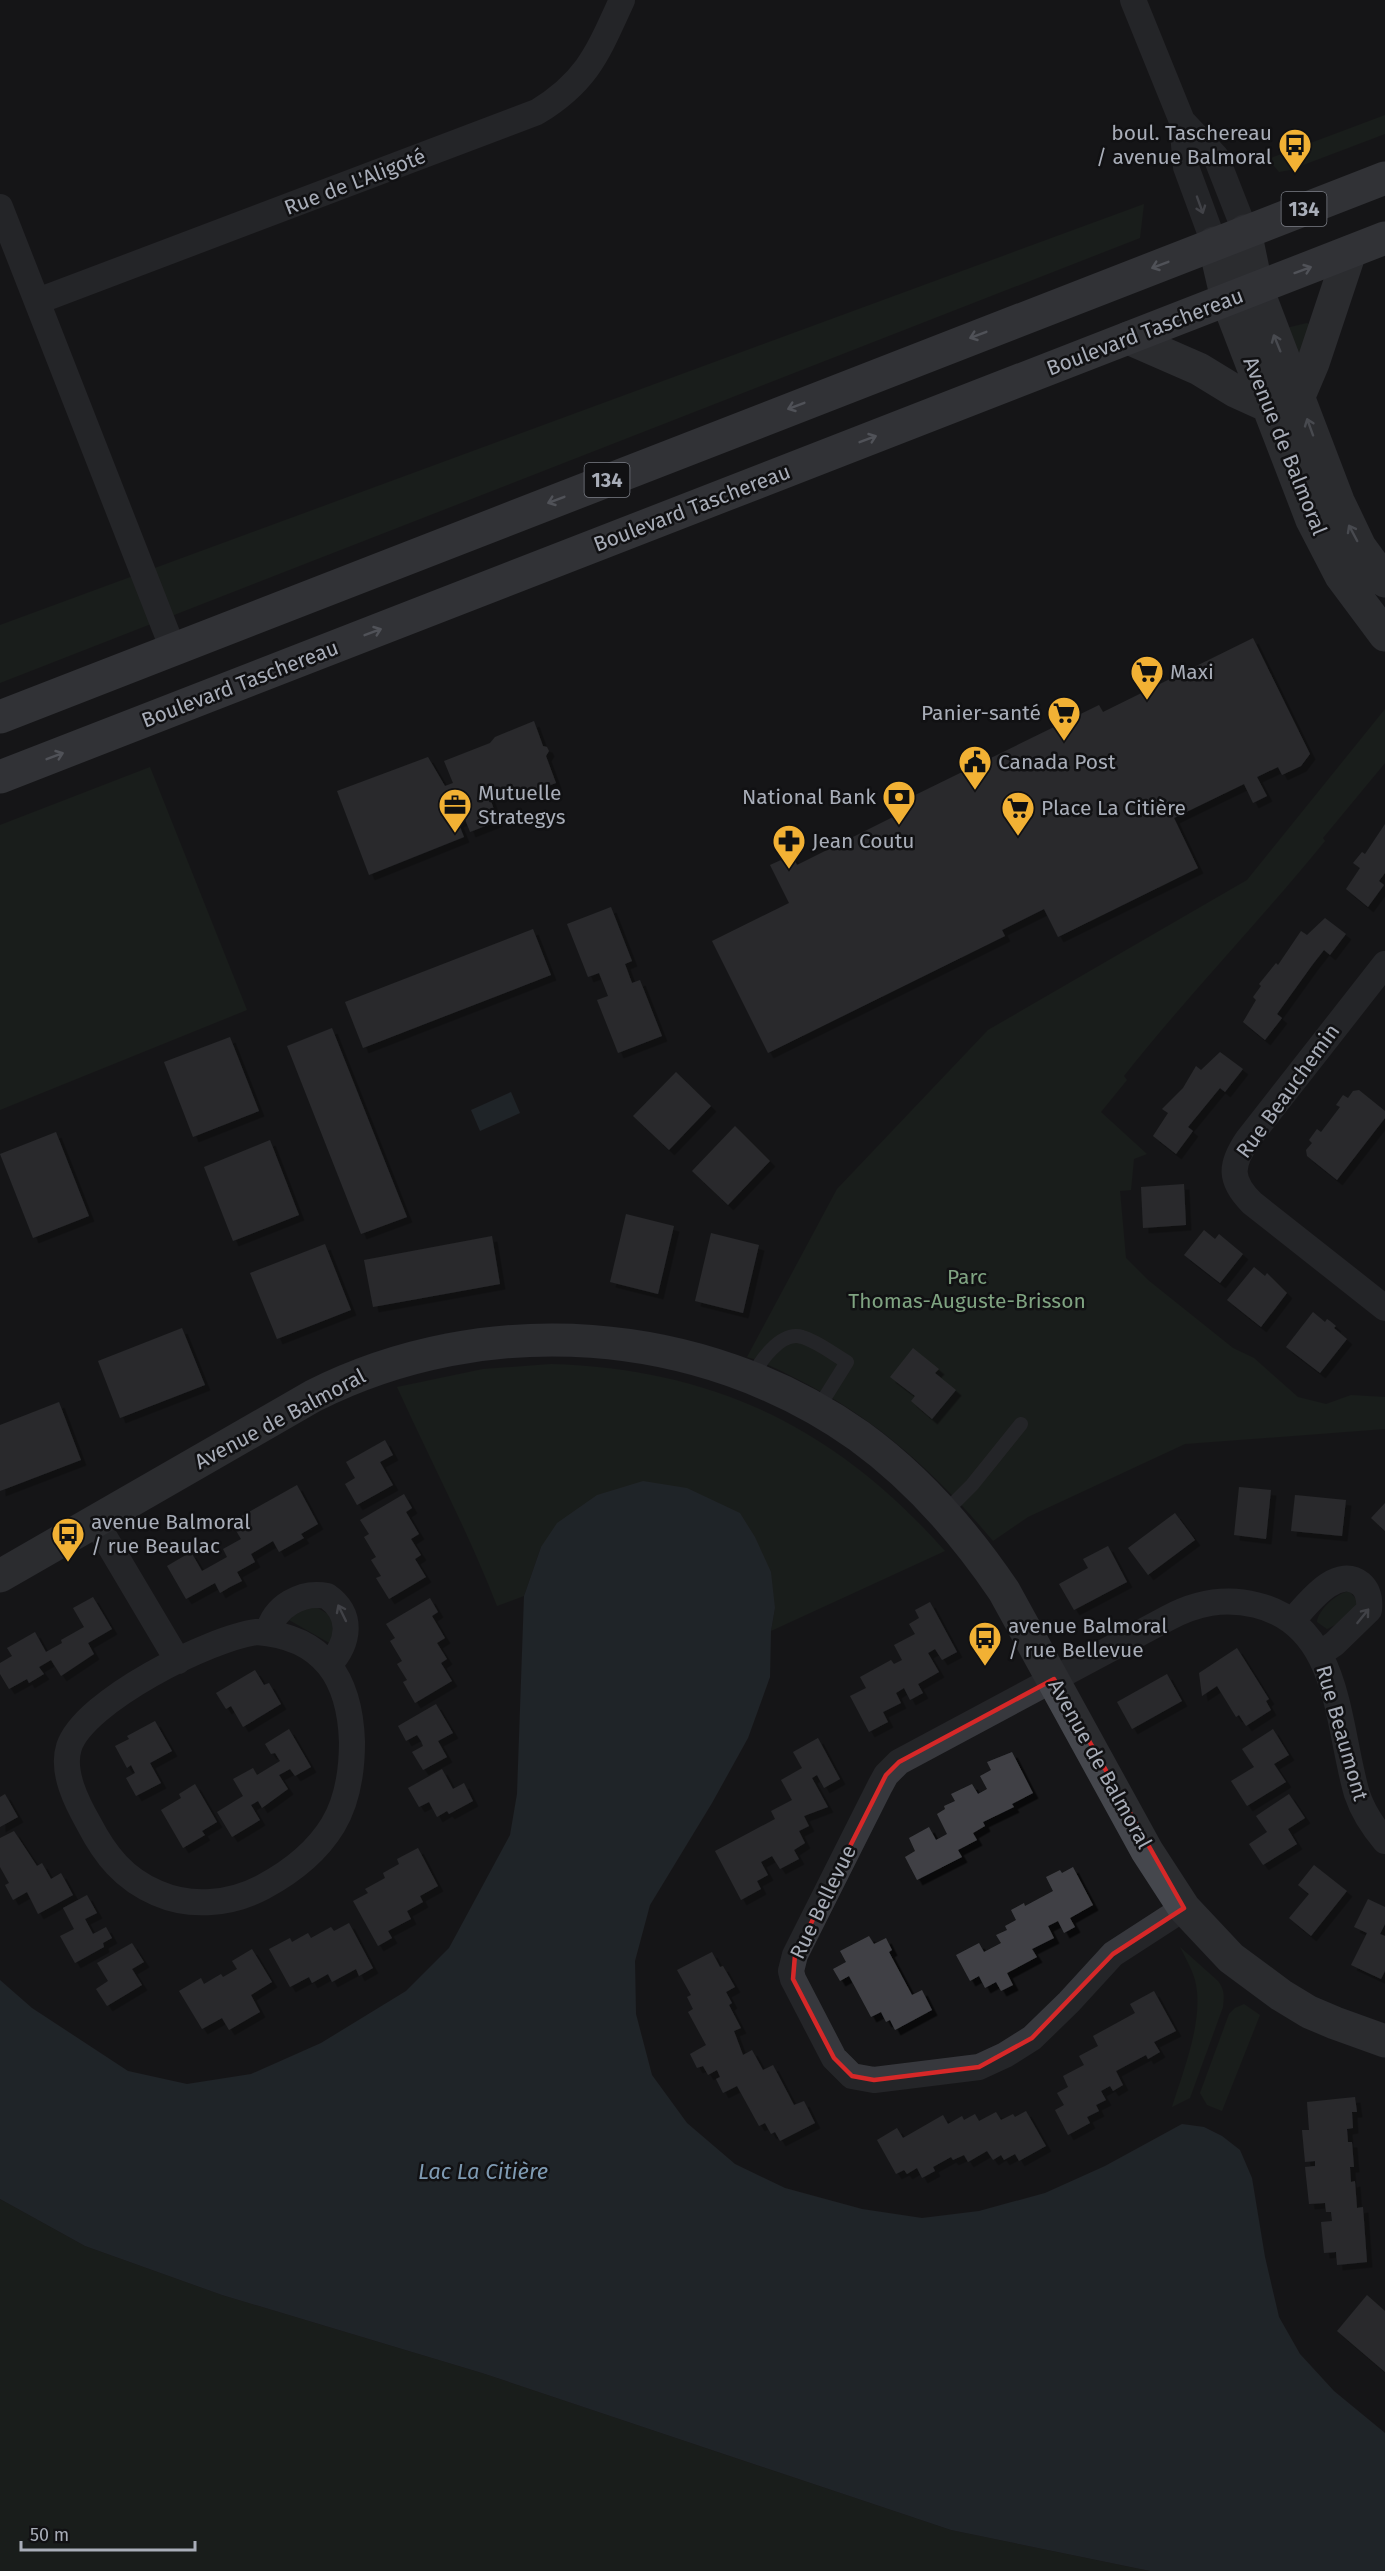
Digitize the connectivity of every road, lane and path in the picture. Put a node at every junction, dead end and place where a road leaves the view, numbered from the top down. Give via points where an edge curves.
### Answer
1 (622, 0) edge
2 (1133, 0) edge
3 (1182, 121) junction
4 (1385, 178) edge
5 (0, 207) edge
6 (1245, 231) junction
7 (1385, 238) edge
8 (1214, 243) junction
9 (1350, 252) junction
10 (1242, 294) junction
11 (38, 301) junction
12 (1128, 338) junction
13 (1299, 396) junction
14 (1268, 406) junction
15 (1385, 581) edge
16 (1385, 635) edge
17 (173, 649) junction
18 (0, 717) edge
19 (0, 777) edge
20 (1385, 964) edge
21 (1385, 1308) edge
22 (752, 1379) junction
23 (817, 1410) junction
24 (1021, 1424) dead end
25 (944, 1513) junction
26 (95, 1521) junction
27 (0, 1576) edge
28 (1292, 1621) junction
29 (268, 1633) junction
30 (1319, 1654) junction
31 (177, 1661) junction
32 (329, 1665) junction
33 (1054, 1679) junction
34 (1385, 1841) edge
35 (1184, 1908) junction
36 (1385, 2041) edge

1 - 11 street, Rue de L'Aligoté via 589,68 559,99 537,112
2 - 3 street
3 - 6 street via 1216,157
3 -> 8 street via 1186,167
4 - 6 main road, 134
5 - 11 street
6 - 8 main road, 134
6 - 10 street, Avenue de Balmoral
7 - 9 main road, Boulevard Taschereau
8 - 10 street, Avenue de Balmoral
8 -> 17 main road, 134
10 -> 9 main road, Boulevard Taschereau
9 - 13 street
10 - 12 main road, Boulevard Taschereau
13 -> 10 street, Avenue de Balmoral
10 - 14 street, Avenue de Balmoral
11 - 17 street
12 - 14 street via 1199,369
19 -> 12 main road, Boulevard Taschereau
15 -> 13 street, Avenue de Balmoral via 1350,529
14 - 16 street, Avenue de Balmoral via 1319,535 1341,576
17 - 18 main road, 134
20 - 21 street, Rue Beauchemin via 1248,1139 1235,1162 1234,1173 1237,1184 1252,1203
22 - 23 street, Avenue de Balmoral
22 - 23 lane via 771,1350 801,1336 847,1362
22 - 26 street, Avenue de Balmoral via 662,1351 601,1341 514,1340 434,1352 377,1368 313,1396
23 - 25 street, Avenue de Balmoral via 879,1452
24 - 25 lane
25 - 33 street, Avenue de Balmoral via 1004,1591
26 - 27 street, Avenue de Balmoral
26 - 31 street
28 - 30 street, Rue Beaumont
30 -> 28 street, Rue Beaumont via 1369,1610 1365,1588 1351,1579 1336,1580
28 - 33 street, Rue Beaumont via 1251,1604 1201,1604
29 - 31 street via 221,1640
29 - 32 street via 293,1640
32 -> 29 street via 340,1652 347,1626 341,1609 327,1596 307,1595 288,1604 273,1619
30 - 34 street, Rue Beaumont via 1329,1673 1358,1796 1367,1817
31 - 32 street via 85,1720 68,1749 68,1768 84,1815 118,1867 157,1893 203,1902 229,1900 281,1877 306,1858 335,1822 351,1775 351,1734 343,1687
33 - 35 street, Avenue de Balmoral via 1147,1851
33 - 35 street, Rue Bellevue via 899,1762 886,1775 792,1963 793,1979 834,2058 852,2076 874,2080 989,2064 1035,2035 1113,1954
35 - 36 street, Avenue de Balmoral via 1231,1958 1281,1995 1335,2024

